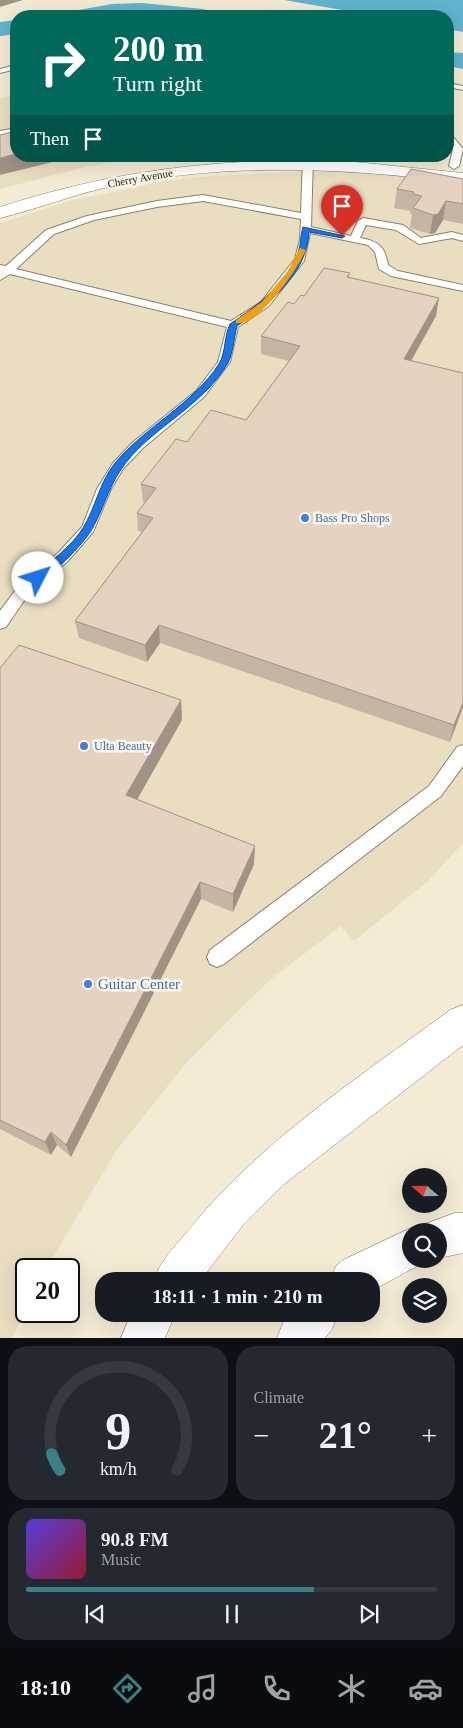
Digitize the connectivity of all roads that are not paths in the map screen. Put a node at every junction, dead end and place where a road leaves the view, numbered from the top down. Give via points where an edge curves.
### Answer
1 (454, 144) edge
2 (160, 162) edge
3 (280, 162) edge
4 (308, 162) edge
5 (328, 162) edge
6 (394, 162) edge
7 (460, 170) edge
8 (0, 198) edge
9 (0, 213) edge
10 (306, 223) junction
11 (355, 238) junction
12 (463, 238) edge
13 (2, 272) edge
14 (463, 288) edge
15 (233, 325) junction
16 (7, 603) edge
17 (0, 623) edge
18 (463, 752) edge
19 (217, 956) dead end
20 (463, 1023) edge
21 (463, 1233) edge
22 (447, 1235) edge
23 (402, 1253) edge
24 (181, 1272) edge
25 (364, 1272) edge
26 (150, 1322) edge
27 (311, 1322) edge
28 (142, 1338) edge
29 (298, 1338) edge

1 - 7 lane via 458,149
2 - 8 main road, Cherry Avenue via 80,176
3 - 9 main road, Cherry Avenue via 158,174 61,194
4 - 10 lane
5 - 7 main road, Cherry Avenue
6 - 7 main road
10 - 11 lane
10 - 13 lane via 203,198 157,204 91,218 50,232
10 - 15 lane via 302,251 291,272 265,304
11 - 12 lane via 362,222 399,227 419,241 452,235
11 - 14 lane via 371,242 380,251 383,267 395,274
13 - 15 lane
15 - 16 lane via 224,362 200,394 138,445 118,466 104,489 88,529 63,557
16 - 17 lane
18 - 19 lane via 435,791
20 - 24 main road via 269,1171 229,1211
21 - 22 main road
23 - 25 main road
26 - 28 main road
27 - 29 main road

